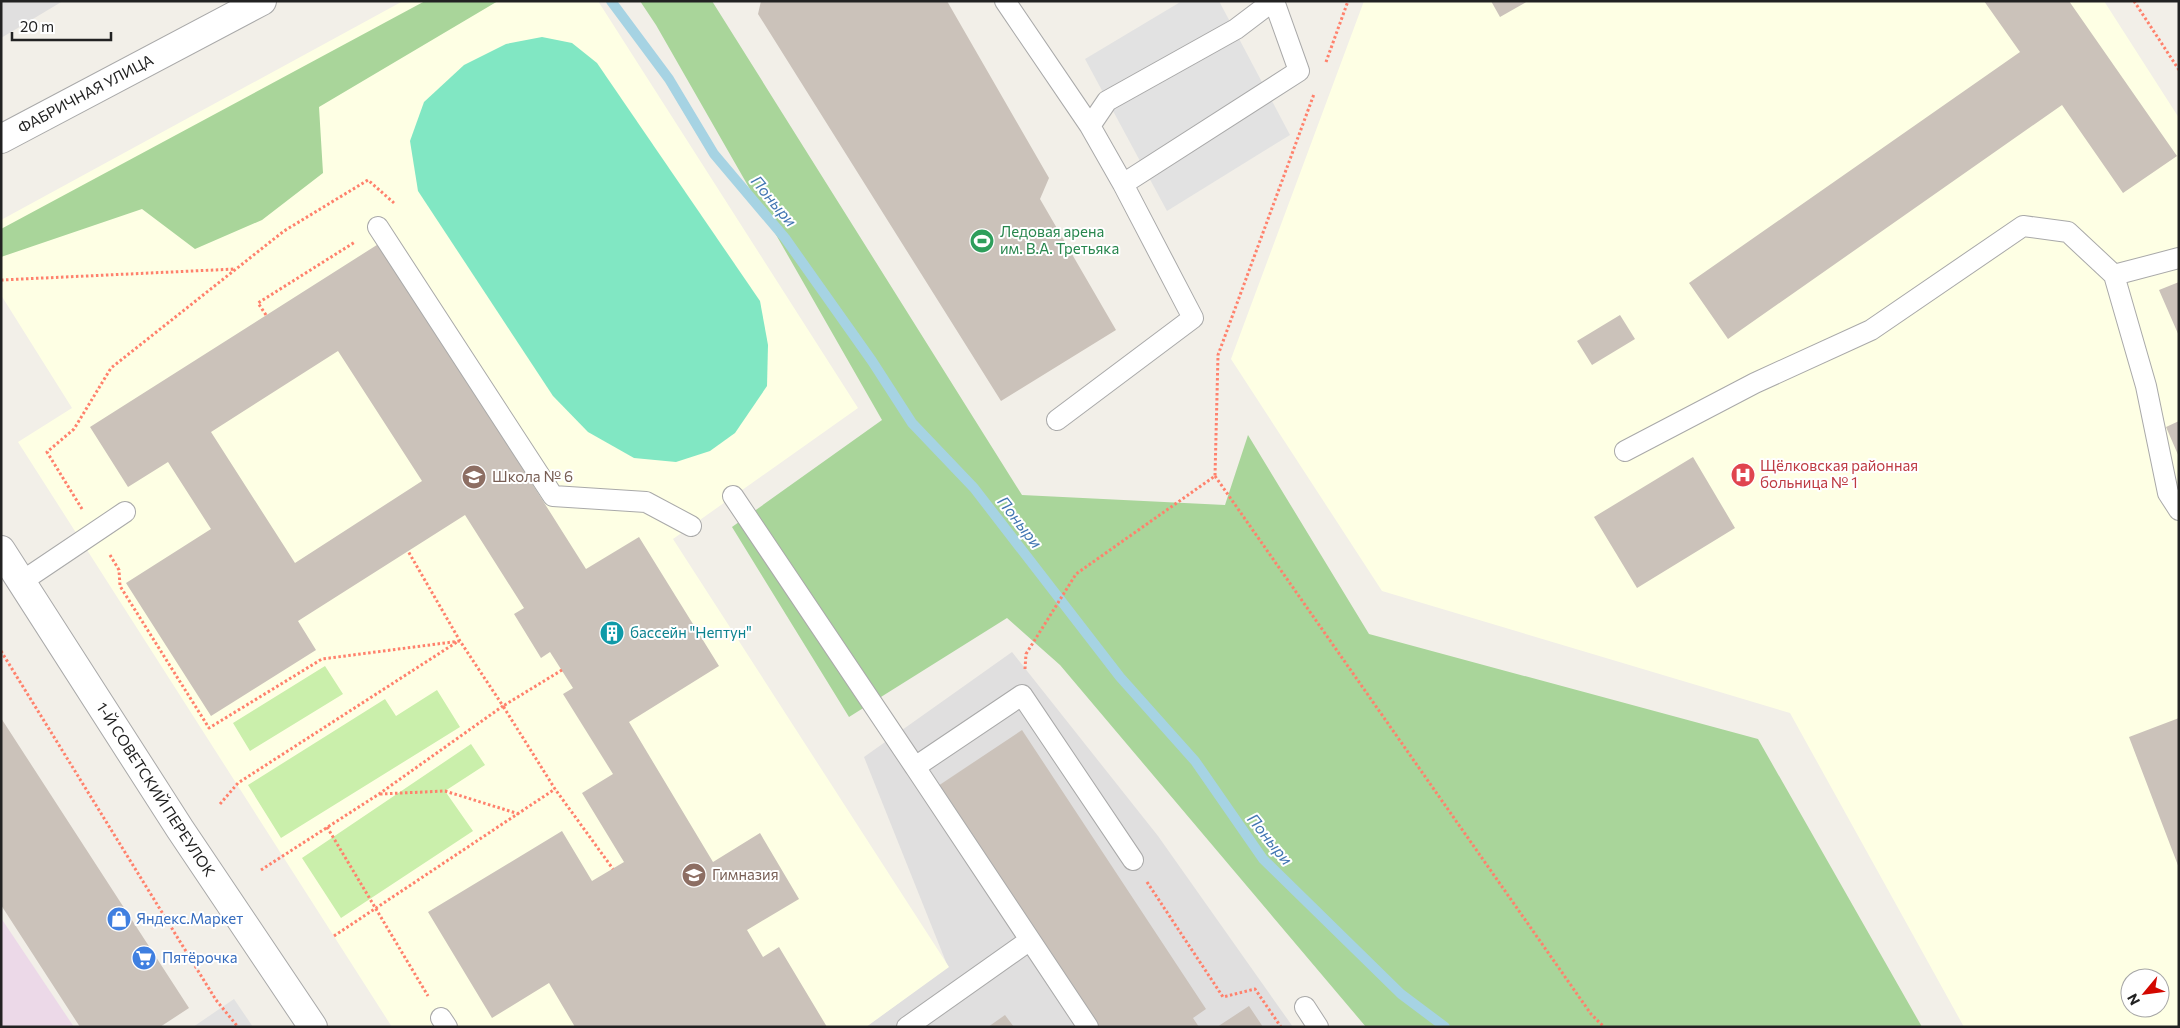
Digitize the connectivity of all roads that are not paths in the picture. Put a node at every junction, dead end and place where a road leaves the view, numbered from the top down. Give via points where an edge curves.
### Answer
1 (245, 1) edge
2 (262, 1) edge
3 (1005, 1) edge
4 (1274, 1) edge
5 (225, 21) junction
6 (1090, 126) junction
7 (1, 140) edge
8 (1123, 184) junction
9 (378, 227) road end
10 (2179, 258) edge
11 (2114, 276) junction
12 (1057, 420) dead end
13 (1625, 451) dead end
14 (733, 496) dead end
15 (2179, 510) edge
16 (125, 512) dead end
17 (691, 526) dead end
18 (1, 550) edge
19 (21, 582) junction
20 (915, 767) junction
21 (1133, 860) road end
22 (1030, 940) junction
23 (1305, 1007) dead end
24 (313, 1027) edge
25 (906, 1027) edge
26 (1088, 1027) edge
27 (1318, 1027) edge

1 - 5 street, ФАБРИЧНАЯ УЛИЦА
2 - 5 street, ФАБРИЧНАЯ УЛИЦА
3 - 6 lane
4 - 6 lane via 1236,28 1107,101
4 - 8 lane via 1299,71
5 - 7 street, ФАБРИЧНАЯ УЛИЦА
6 - 8 lane
8 - 12 lane via 1194,318
9 - 17 lane via 553,496 646,502
10 - 11 lane
11 - 13 lane via 2068,232 2023,226 1871,330 1755,382
11 - 15 lane via 2146,386 2168,493
14 - 20 lane
16 - 19 lane
18 - 19 street, 1-Й СОВЕТСКИЙ ПЕРЕУЛОК
19 - 24 street, 1-Й СОВЕТСКИЙ ПЕРЕУЛОК via 180,829
20 - 21 lane via 1022,695
20 - 22 lane
22 - 25 lane
22 - 26 lane
23 - 27 lane

